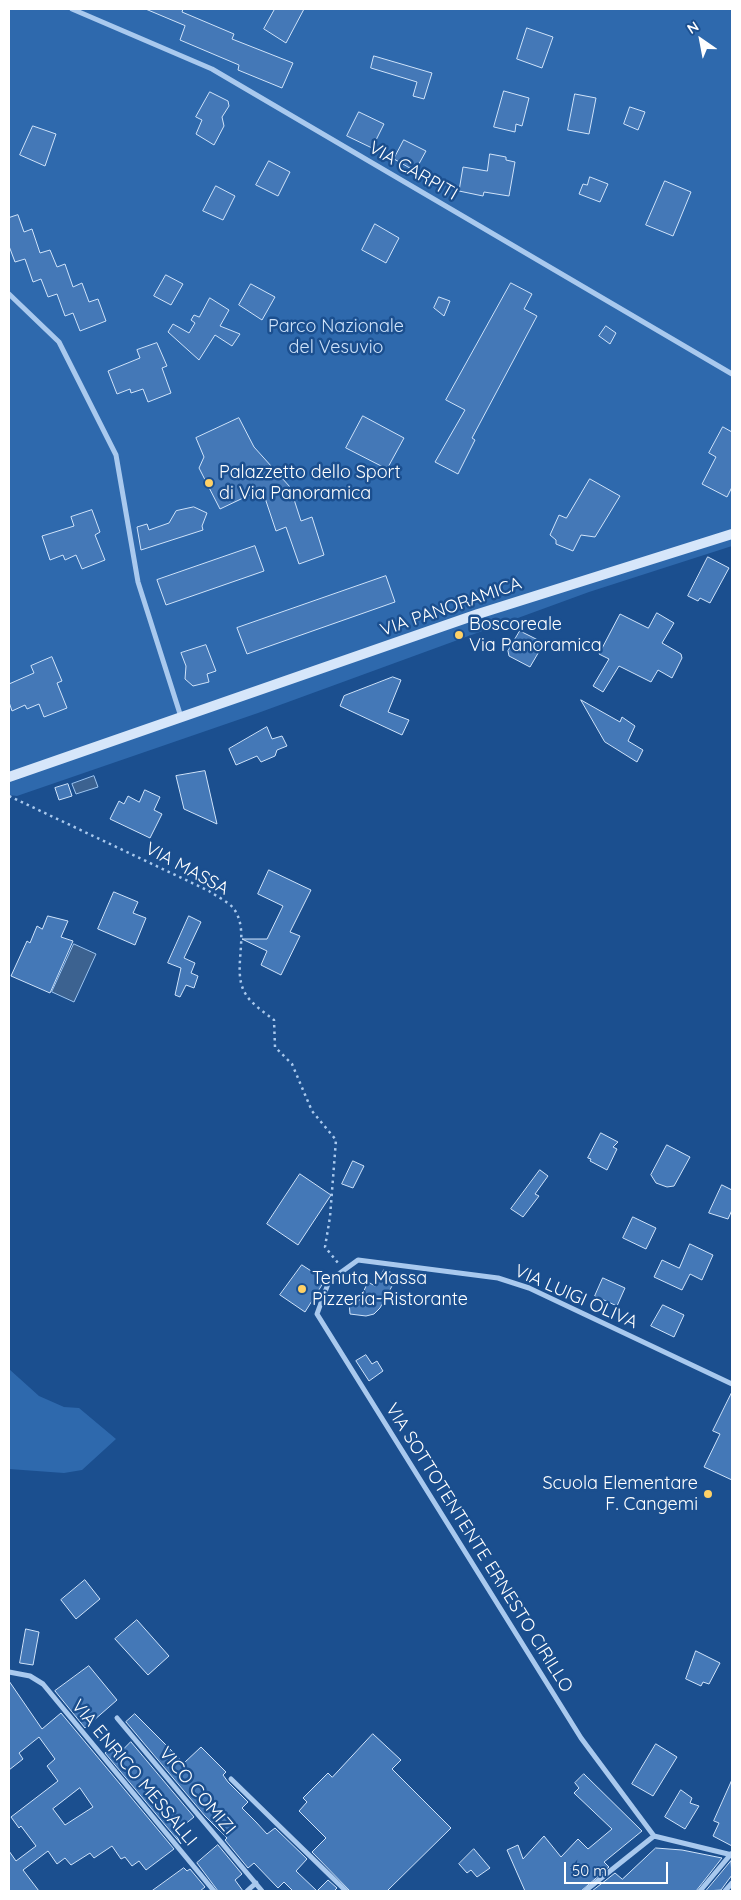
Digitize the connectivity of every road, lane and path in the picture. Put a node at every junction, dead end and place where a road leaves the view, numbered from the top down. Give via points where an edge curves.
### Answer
1 (72, 9) edge
2 (9, 294) edge
3 (732, 374) edge
4 (732, 534) edge
5 (181, 717) junction
6 (9, 777) edge
7 (9, 796) edge
8 (344, 1270) junction
9 (732, 1384) edge
10 (9, 1672) edge
11 (117, 1718) dead end
12 (231, 1779) dead end
13 (654, 1836) junction
14 (731, 1854) edge
15 (732, 1883) edge
16 (256, 1884) junction
17 (214, 1891) edge
18 (247, 1891) edge
19 (262, 1891) edge
20 (346, 1891) edge
21 (585, 1891) edge
22 (700, 1891) edge
23 (725, 1891) edge

1 - 3 street, VIA CARPITI via 212,69
2 - 5 street via 59,342 116,455 138,582
4 - 5 street, VIA PANORAMICA via 478,614
5 - 6 street, VIA PANORAMICA
7 - 8 path, VIA MASSA via 209,891 234,909 240,926 244,993 274,1020 275,1047 292,1064 312,1111 336,1140 325,1247
8 - 9 street, VIA LUIGI OLIVA via 358,1260 498,1278 529,1288
8 - 13 street, VIA SOTTOTENTENTE ERNESTO CIRILLO via 329,1281 317,1314 581,1738
10 - 17 street, VIA ENRICO MESSALLI via 30,1676 43,1684
11 - 16 street, VICO COMIZI
12 - 20 street
13 - 14 street
13 - 21 street
14 - 22 street
15 - 23 street
16 - 18 street
16 - 19 street, VICO COMIZI

